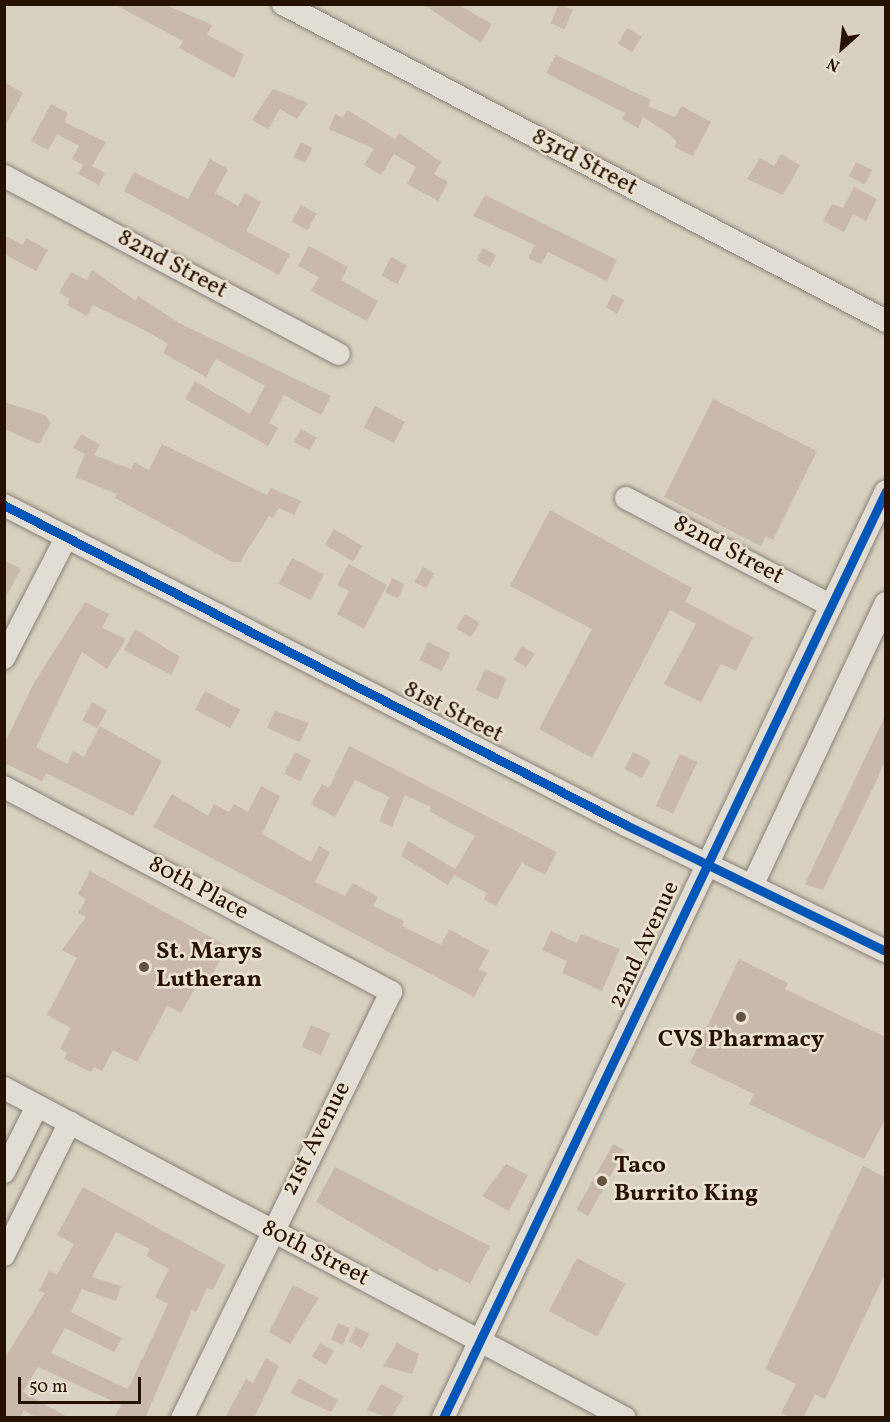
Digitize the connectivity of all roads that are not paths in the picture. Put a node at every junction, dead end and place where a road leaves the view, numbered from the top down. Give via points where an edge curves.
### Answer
1 (282, 4) edge
2 (4, 176) edge
3 (885, 321) edge
4 (339, 354) dead end
5 (885, 491) edge
6 (626, 498) dead end
7 (4, 505) edge
8 (66, 538) junction
9 (885, 603) edge
10 (830, 605) junction
11 (4, 658) edge
12 (4, 787) edge
13 (705, 864) junction
14 (752, 886) junction
15 (885, 951) edge
16 (391, 992) joint
17 (4, 1088) edge
18 (37, 1106) junction
19 (70, 1122) junction
20 (4, 1172) edge
21 (271, 1232) junction
22 (4, 1255) edge
23 (483, 1340) junction
24 (182, 1418) edge
25 (443, 1418) edge
26 (626, 1418) edge

1 - 3 street, 83rd Street
2 - 4 street, 82nd Street
5 - 10 street, 22nd Avenue
6 - 10 street, 82nd Street
7 - 8 street, 81st Street
8 - 11 street
8 - 13 street, 81st Street
9 - 14 street
10 - 13 street, 22nd Avenue
12 - 16 street, 80th Place
13 - 14 street, 81st Street
13 - 23 street, 22nd Avenue
14 - 15 street, 81st Street
16 - 21 street, 21st Avenue
17 - 18 street, 80th Street
18 - 19 street, 80th Street
18 - 20 street
19 - 21 street, 80th Street
19 - 22 street
21 - 23 street, 80th Street
21 - 24 street, 21st Avenue
23 - 25 street, 22nd Avenue
23 - 26 street, 80th Street

